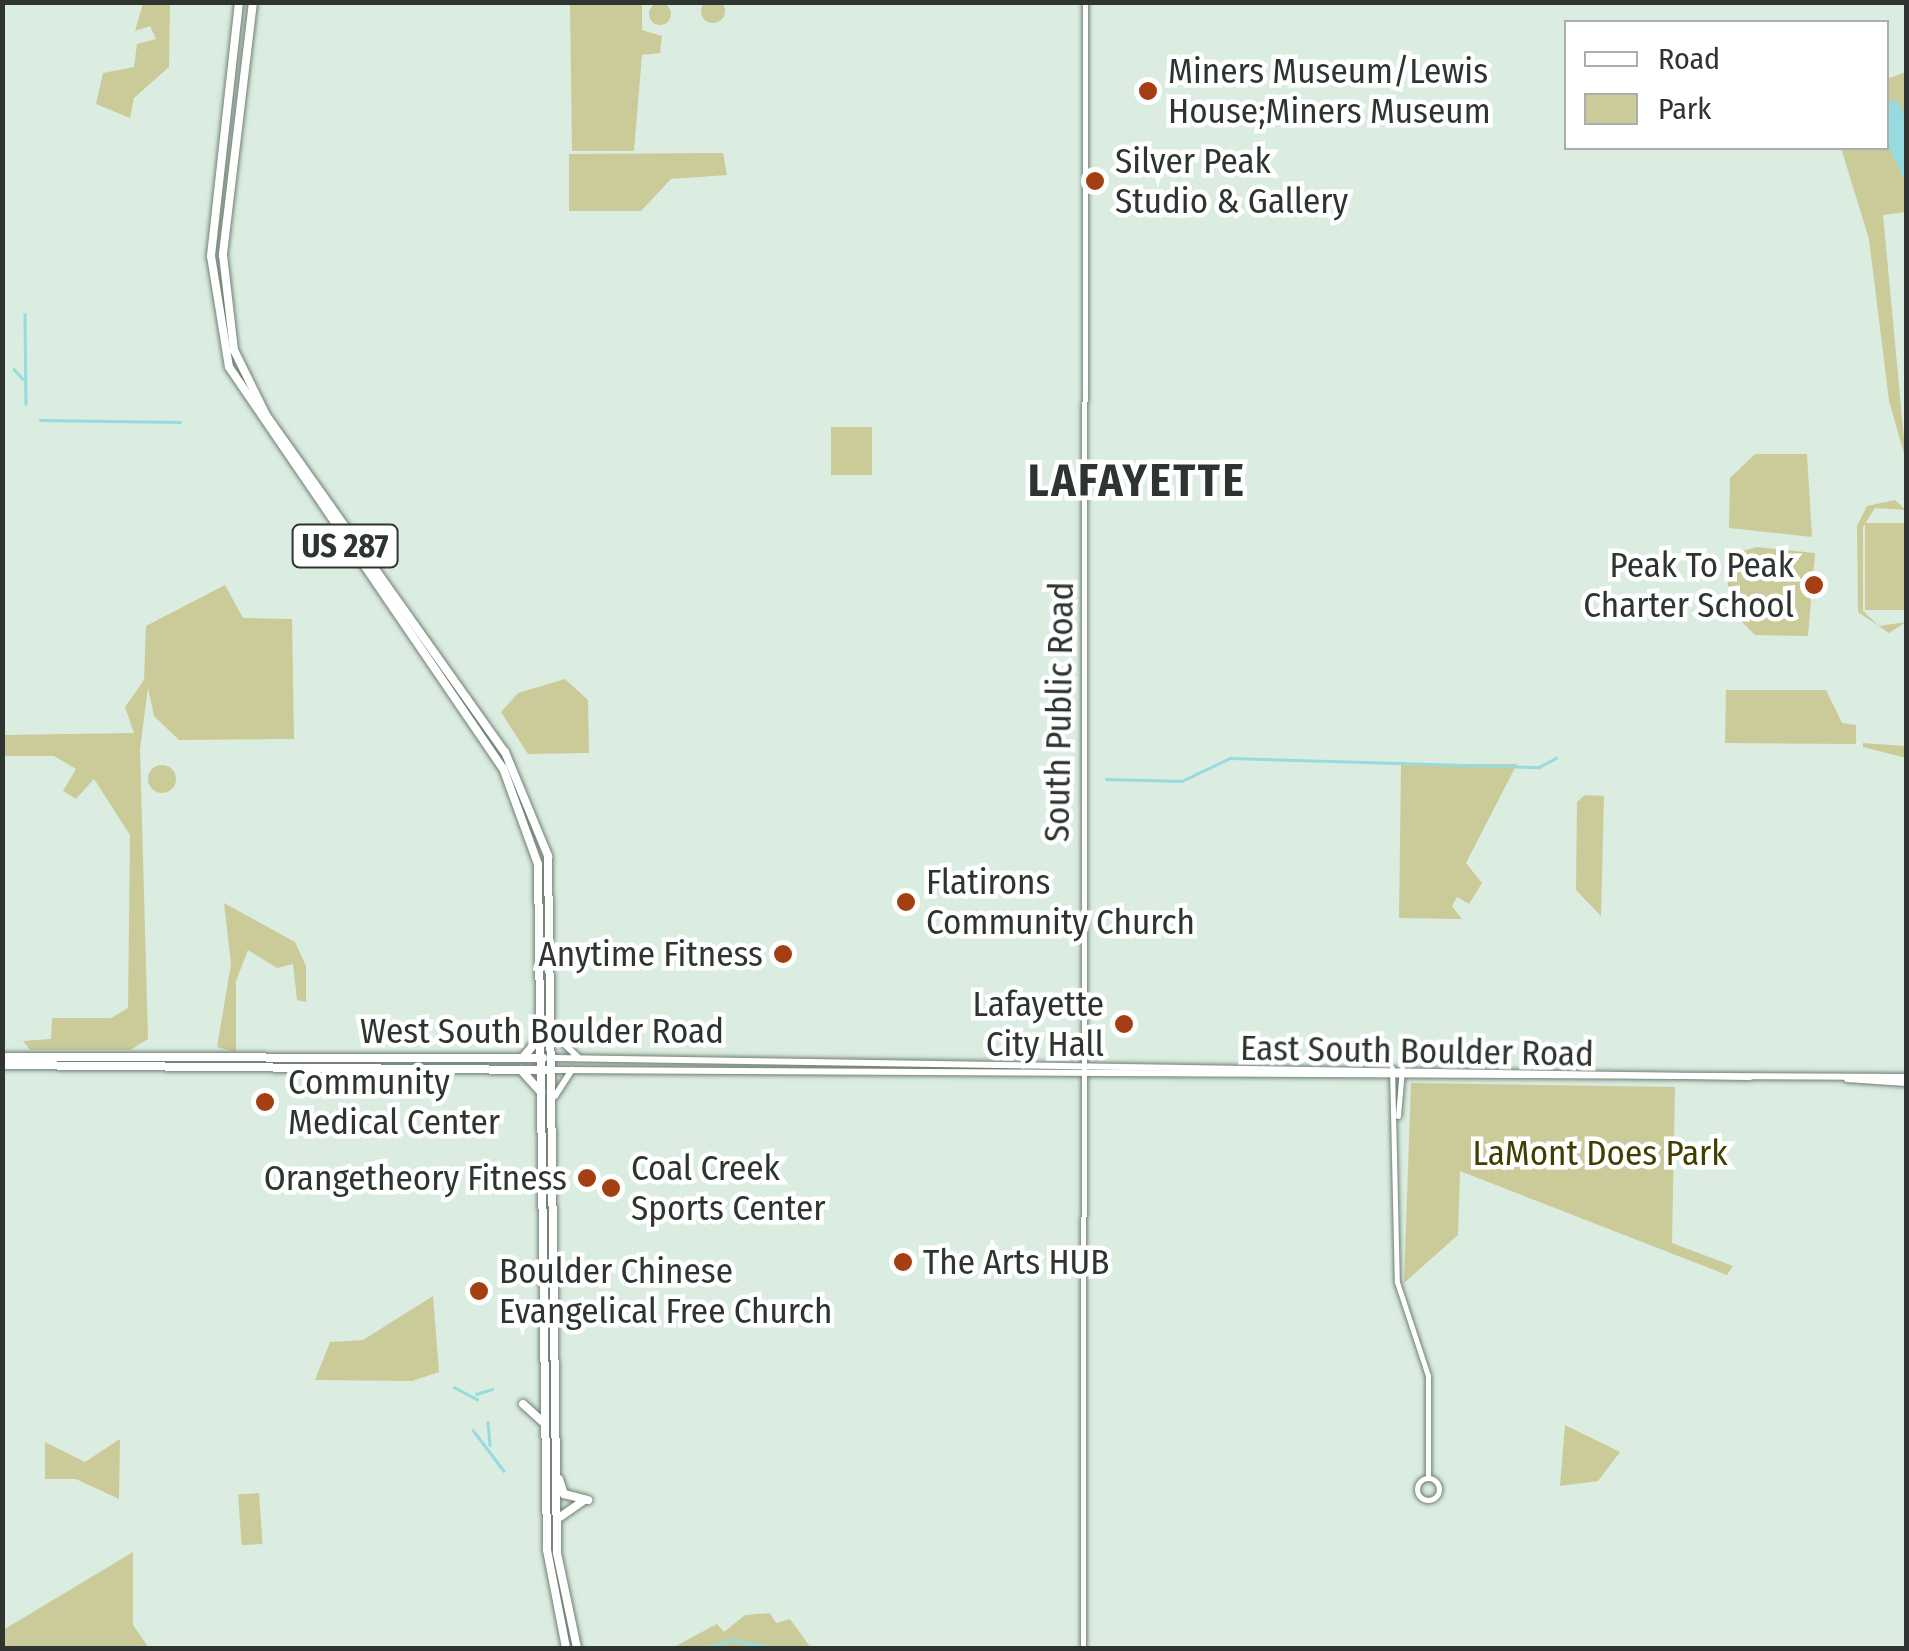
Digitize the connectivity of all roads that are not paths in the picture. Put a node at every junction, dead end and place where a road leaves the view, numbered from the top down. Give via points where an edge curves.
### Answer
1 (240, 2) edge
2 (253, 2) edge
3 (1085, 2) edge
4 (543, 1034) junction
5 (555, 1035) junction
6 (2, 1057) edge
7 (521, 1058) junction
8 (543, 1058) junction
9 (555, 1058) junction
10 (578, 1058) junction
11 (2, 1065) edge
12 (1081, 1067) junction
13 (521, 1070) junction
14 (543, 1070) junction
15 (555, 1070) junction
16 (572, 1070) junction
17 (1397, 1072) junction
18 (1906, 1080) edge
19 (542, 1095) junction
20 (555, 1096) junction
21 (544, 1382) junction
22 (545, 1404) junction
23 (556, 1422) junction
24 (545, 1427) junction
25 (556, 1470) junction
26 (1428, 1478) junction
27 (557, 1526) junction
28 (566, 1648) edge
29 (577, 1648) edge
30 (1084, 1648) edge

1 - 4 main road, US 287 via 212,256 223,351 254,416 514,789 540,873
2 - 5 main road, US 287 via 222,255 234,350 266,416 523,783 552,884
3 - 12 street, South Public Road
4 - 7 main road
4 - 8 main road, US 287
5 - 9 main road, US 287
5 - 10 main road
6 - 7 main road, West South Boulder Road
7 - 8 main road, West South Boulder Road
8 - 9 main road, West South Boulder Road
8 - 14 main road, US 287
9 - 10 main road, West South Boulder Road
9 - 15 main road, US 287
10 - 12 main road, West South Boulder Road
11 - 13 main road, West South Boulder Road
12 - 16 main road, West South Boulder Road
12 - 17 main road, East South Boulder Road
12 - 30 street, South Public Road
13 - 14 main road, West South Boulder Road
13 - 19 main road
14 - 15 main road, West South Boulder Road
14 - 19 main road, US 287
15 - 16 main road, West South Boulder Road
15 - 20 main road, US 287
16 - 20 main road
17 - 18 main road, East South Boulder Road
17 - 26 street via 1397,1282 1428,1376
19 - 21 main road, US 287
20 - 23 main road, US 287
21 - 22 main road, US 287
21 - 24 main road via 523,1404
22 - 23 main road
22 - 24 main road, US 287
23 - 25 main road, US 287
24 - 28 main road, US 287 via 547,1562
25 - 27 main road, US 287
25 - 27 main road via 564,1494 588,1500 562,1508
26 - 26 street via 1417,1489 1430,1500 1439,1486
27 - 29 main road, US 287

